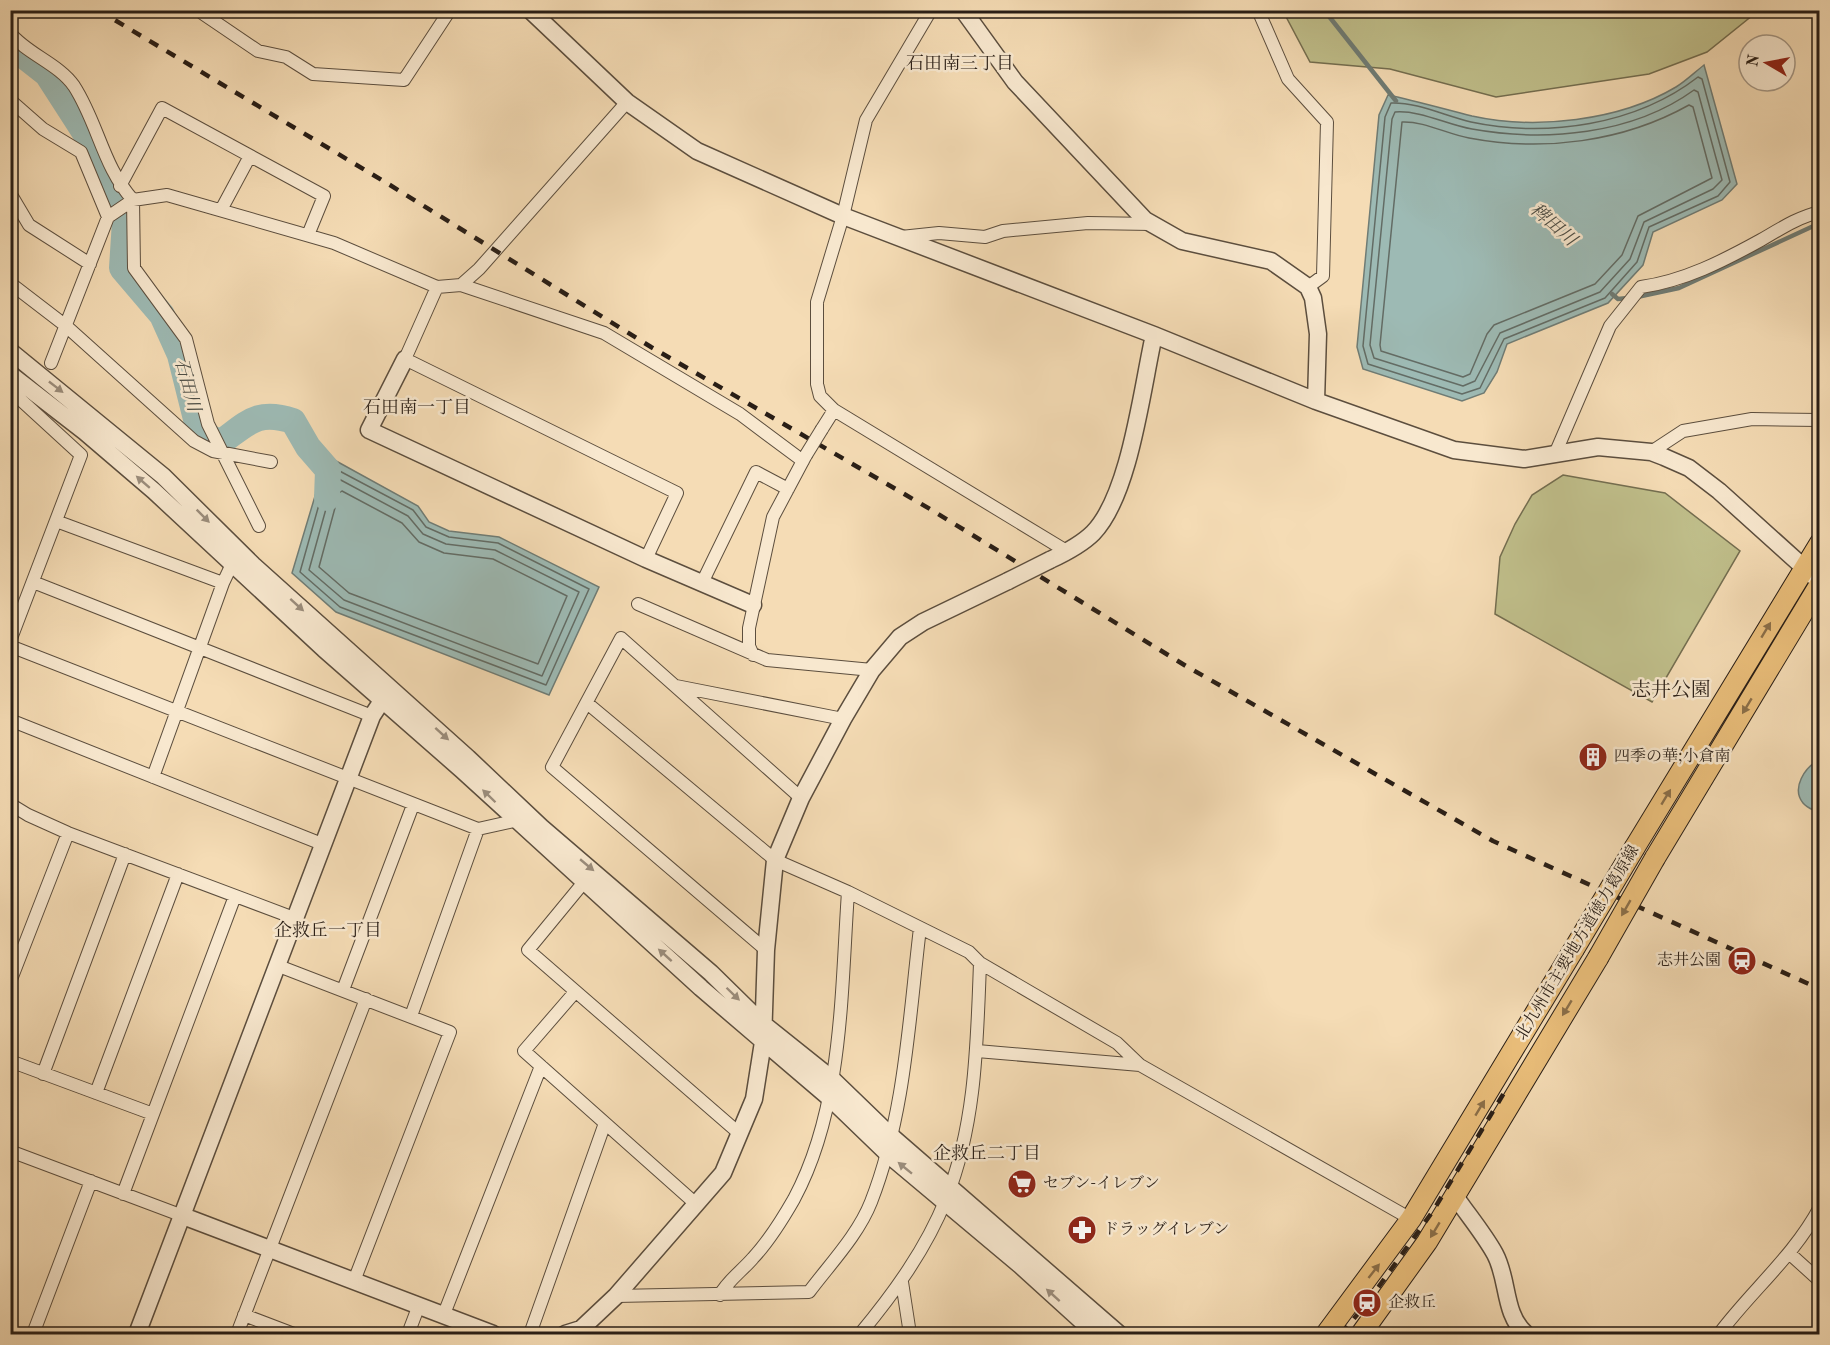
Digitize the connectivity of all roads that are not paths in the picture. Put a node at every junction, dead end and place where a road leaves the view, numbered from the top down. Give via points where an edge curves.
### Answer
1 (203, 10) edge
2 (450, 10) edge
3 (931, 10) edge
4 (963, 10) edge
5 (1258, 10) edge
6 (530, 11) edge
7 (10, 33) edge
8 (10, 100) edge
9 (627, 102) junction
10 (81, 152) junction
11 (250, 156) junction
12 (106, 160) junction
13 (120, 186) junction
14 (10, 194) edge
15 (133, 200) junction
16 (221, 210) junction
17 (1820, 212) edge
18 (108, 216) junction
19 (843, 216) junction
20 (1152, 224) junction
21 (308, 235) junction
22 (897, 237) junction
23 (90, 264) junction
24 (10, 283) edge
25 (461, 285) junction
26 (438, 287) junction
27 (1308, 287) junction
28 (66, 326) junction
29 (1154, 335) junction
30 (10, 351) edge
31 (405, 359) junction
32 (51, 363) dead end
33 (16, 378) edge
34 (1316, 401) junction
35 (834, 410) junction
36 (1820, 420) edge
37 (220, 452) junction
38 (1651, 452) junction
39 (1555, 454) junction
40 (804, 458) junction
41 (271, 462) dead end
42 (788, 489) junction
43 (56, 520) junction
44 (259, 525) dead end
45 (1820, 543) edge
46 (1068, 552) junction
47 (646, 559) junction
48 (232, 564) junction
49 (1804, 568) junction
50 (33, 582) junction
51 (223, 583) junction
52 (702, 583) junction
53 (1820, 583) edge
54 (638, 604) dead end
55 (753, 605) junction
56 (10, 641) edge
57 (10, 646) edge
58 (199, 648) junction
59 (753, 655) junction
60 (872, 670) junction
61 (675, 686) junction
62 (386, 694) junction
63 (587, 703) junction
64 (177, 711) junction
65 (372, 716) junction
66 (843, 719) junction
67 (10, 720) edge
68 (153, 777) junction
69 (348, 778) junction
70 (801, 798) junction
71 (10, 804) edge
72 (413, 805) junction
73 (514, 820) junction
74 (478, 829) junction
75 (68, 833) junction
76 (322, 844) junction
77 (124, 854) junction
78 (775, 860) junction
79 (178, 874) junction
80 (584, 882) junction
81 (848, 892) junction
82 (235, 896) junction
83 (294, 918) junction
84 (920, 928) junction
85 (766, 950) junction
86 (980, 963) junction
87 (276, 965) junction
88 (10, 982) edge
89 (343, 990) junction
90 (575, 992) junction
91 (366, 999) junction
92 (411, 1016) junction
93 (762, 1023) junction
94 (763, 1042) junction
95 (977, 1051) junction
96 (10, 1061) edge
97 (1140, 1065) junction
98 (541, 1066) junction
99 (43, 1074) junction
100 (832, 1079) junction
101 (96, 1093) junction
102 (828, 1096) junction
103 (153, 1114) junction
104 (605, 1123) junction
105 (740, 1134) junction
106 (889, 1144) junction
107 (10, 1151) edge
108 (90, 1181) junction
109 (123, 1194) junction
110 (948, 1194) junction
111 (1455, 1196) junction
112 (696, 1204) junction
113 (1820, 1207) edge
114 (183, 1216) junction
115 (1411, 1219) junction
116 (270, 1249) junction
117 (1790, 1253) junction
118 (354, 1281) junction
119 (1820, 1281) edge
120 (902, 1282) junction
121 (720, 1295) junction
122 (616, 1296) junction
123 (419, 1305) junction
124 (444, 1314) junction
125 (244, 1315) junction
126 (33, 1335) edge
127 (137, 1335) edge
128 (237, 1335) edge
129 (294, 1335) edge
130 (408, 1335) edge
131 (493, 1335) edge
132 (531, 1335) edge
133 (566, 1335) edge
134 (860, 1335) edge
135 (910, 1335) edge
136 (1096, 1335) edge
137 (1119, 1335) edge
138 (1326, 1335) edge
139 (1361, 1335) edge
140 (1526, 1335) edge
141 (1719, 1335) edge

1 - 2 street via 202,13 258,51 286,57 313,74 404,80
3 - 19 street via 866,120
4 - 20 street via 1015,82
5 - 27 street via 1288,79 1327,122 1323,276
6 - 9 street
7 - 12 street via 72,84 85,105
8 - 10 street via 42,129
9 - 19 street via 697,151
9 - 25 street
10 - 12 street
10 - 18 street
11 - 13 street via 162,108
11 - 16 street
11 - 21 street via 324,196
12 - 13 street
13 - 15 street
14 - 23 street via 29,225
15 - 16 street via 167,195
15 - 18 street
15 - 37 street via 134,268 186,339 208,424
16 - 21 street
17 - 39 street via 1805,215 1740,252 1671,283 1641,287 1610,326
18 - 23 street
19 - 22 street
19 - 35 street via 817,302 815,328 817,384 820,396
20 - 22 street via 1088,222 1003,231 985,237 939,233
20 - 27 street via 1182,241 1270,261
21 - 26 street
22 - 29 street
23 - 28 street
24 - 28 street
25 - 26 street
25 - 40 street via 604,333 740,414
26 - 31 street
27 - 34 street via 1318,334
28 - 32 street
28 - 37 street via 194,441
29 - 34 street
29 - 46 street via 1118,491 1096,530
30 -> 62 street via 163,476
31 - 47 street via 677,493
31 - 47 street via 369,430
33 - 43 street via 21,400 81,455
48 -> 33 street via 154,491
34 - 39 street via 1454,450 1524,459
35 - 40 street, bridge
35 - 46 street
36 - 38 street via 1752,419 1683,431
37 - 41 street
37 - 44 street
38 - 39 street via 1598,447
38 - 49 street via 1689,468 1712,485
40 - 42 street
42 - 52 street via 756,472
42 - 55 street via 773,517
43 - 50 street
43 - 51 street
45 - 49 main road, 北九州市主要地方道徳力葛原線
46 - 60 street, bridge via 923,622 900,637
47 - 52 street
48 - 51 street
48 - 62 street
49 - 53 street
115 -> 49 main road, 北九州市主要地方道徳力葛原線, bridge
50 - 56 street
50 - 58 street
51 - 58 street
52 - 55 street
53 -> 111 main road, 北九州市主要地方道徳力葛原線, bridge
54 - 59 street
55 - 59 street via 749,646
57 - 64 street
58 - 64 street
58 - 65 street
59 - 60 street via 767,660
60 - 66 street
61 - 63 street via 621,638
61 - 66 street
61 - 70 street
62 - 65 street
73 -> 62 street
62 -> 93 street via 711,974
63 - 78 street
63 - 85 street via 552,767
64 - 68 street
64 - 69 street
65 - 69 street
66 - 70 street
67 - 68 street
68 - 76 street
69 - 72 street
69 - 76 street
70 - 78 street
71 - 75 street
72 - 74 street
72 - 89 street
73 - 74 street
73 - 80 street
74 - 92 street
75 - 77 street
75 - 88 street
76 - 83 street
77 - 79 street
77 - 99 street
78 - 81 street
78 - 85 street
79 - 82 street
79 - 101 street
80 - 90 street via 528,950
94 -> 80 street
81 - 84 street
81 - 100 street
82 - 83 street
82 - 103 street
83 - 87 street
84 - 86 street via 969,952
84 - 106 street via 896,1119
85 - 93 street
86 - 95 street
86 - 97 street via 1117,1043
87 - 89 street
87 - 114 street
89 - 91 street
90 - 98 street via 524,1051
90 - 105 street
91 - 92 street
91 - 116 street
92 - 118 street via 450,1032
93 - 94 street
93 - 100 street
94 - 102 street
94 - 105 street via 754,1099
95 - 97 street
95 - 110 street via 962,1151
96 - 99 street
97 - 115 street
98 - 104 street
98 - 124 street
99 - 101 street
100 - 102 street
100 - 106 street
101 - 103 street
102 - 106 street
102 - 121 street via 811,1164 795,1198 778,1226
103 - 109 street
104 - 112 street
104 - 132 street
105 - 112 street via 723,1173
106 - 110 street
106 - 121 street via 870,1203 809,1292
107 - 108 street
108 - 109 street
108 - 126 street
109 - 114 street
110 - 120 street
136 -> 110 street
110 - 137 street
111 -> 139 main road, 北九州市主要地方道徳力葛原線
111 - 140 street via 1495,1254 1510,1310
112 - 122 street
113 - 117 street
114 - 116 street
114 - 127 street
138 -> 115 main road, 北九州市主要地方道徳力葛原線
116 - 118 street
116 - 125 street
117 - 119 street
117 - 141 street
118 - 123 street
120 - 134 street
120 - 135 street
121 - 122 street
122 - 133 street via 581,1329
123 - 124 street
123 - 130 street
124 - 131 street
125 - 128 street
125 - 129 street

